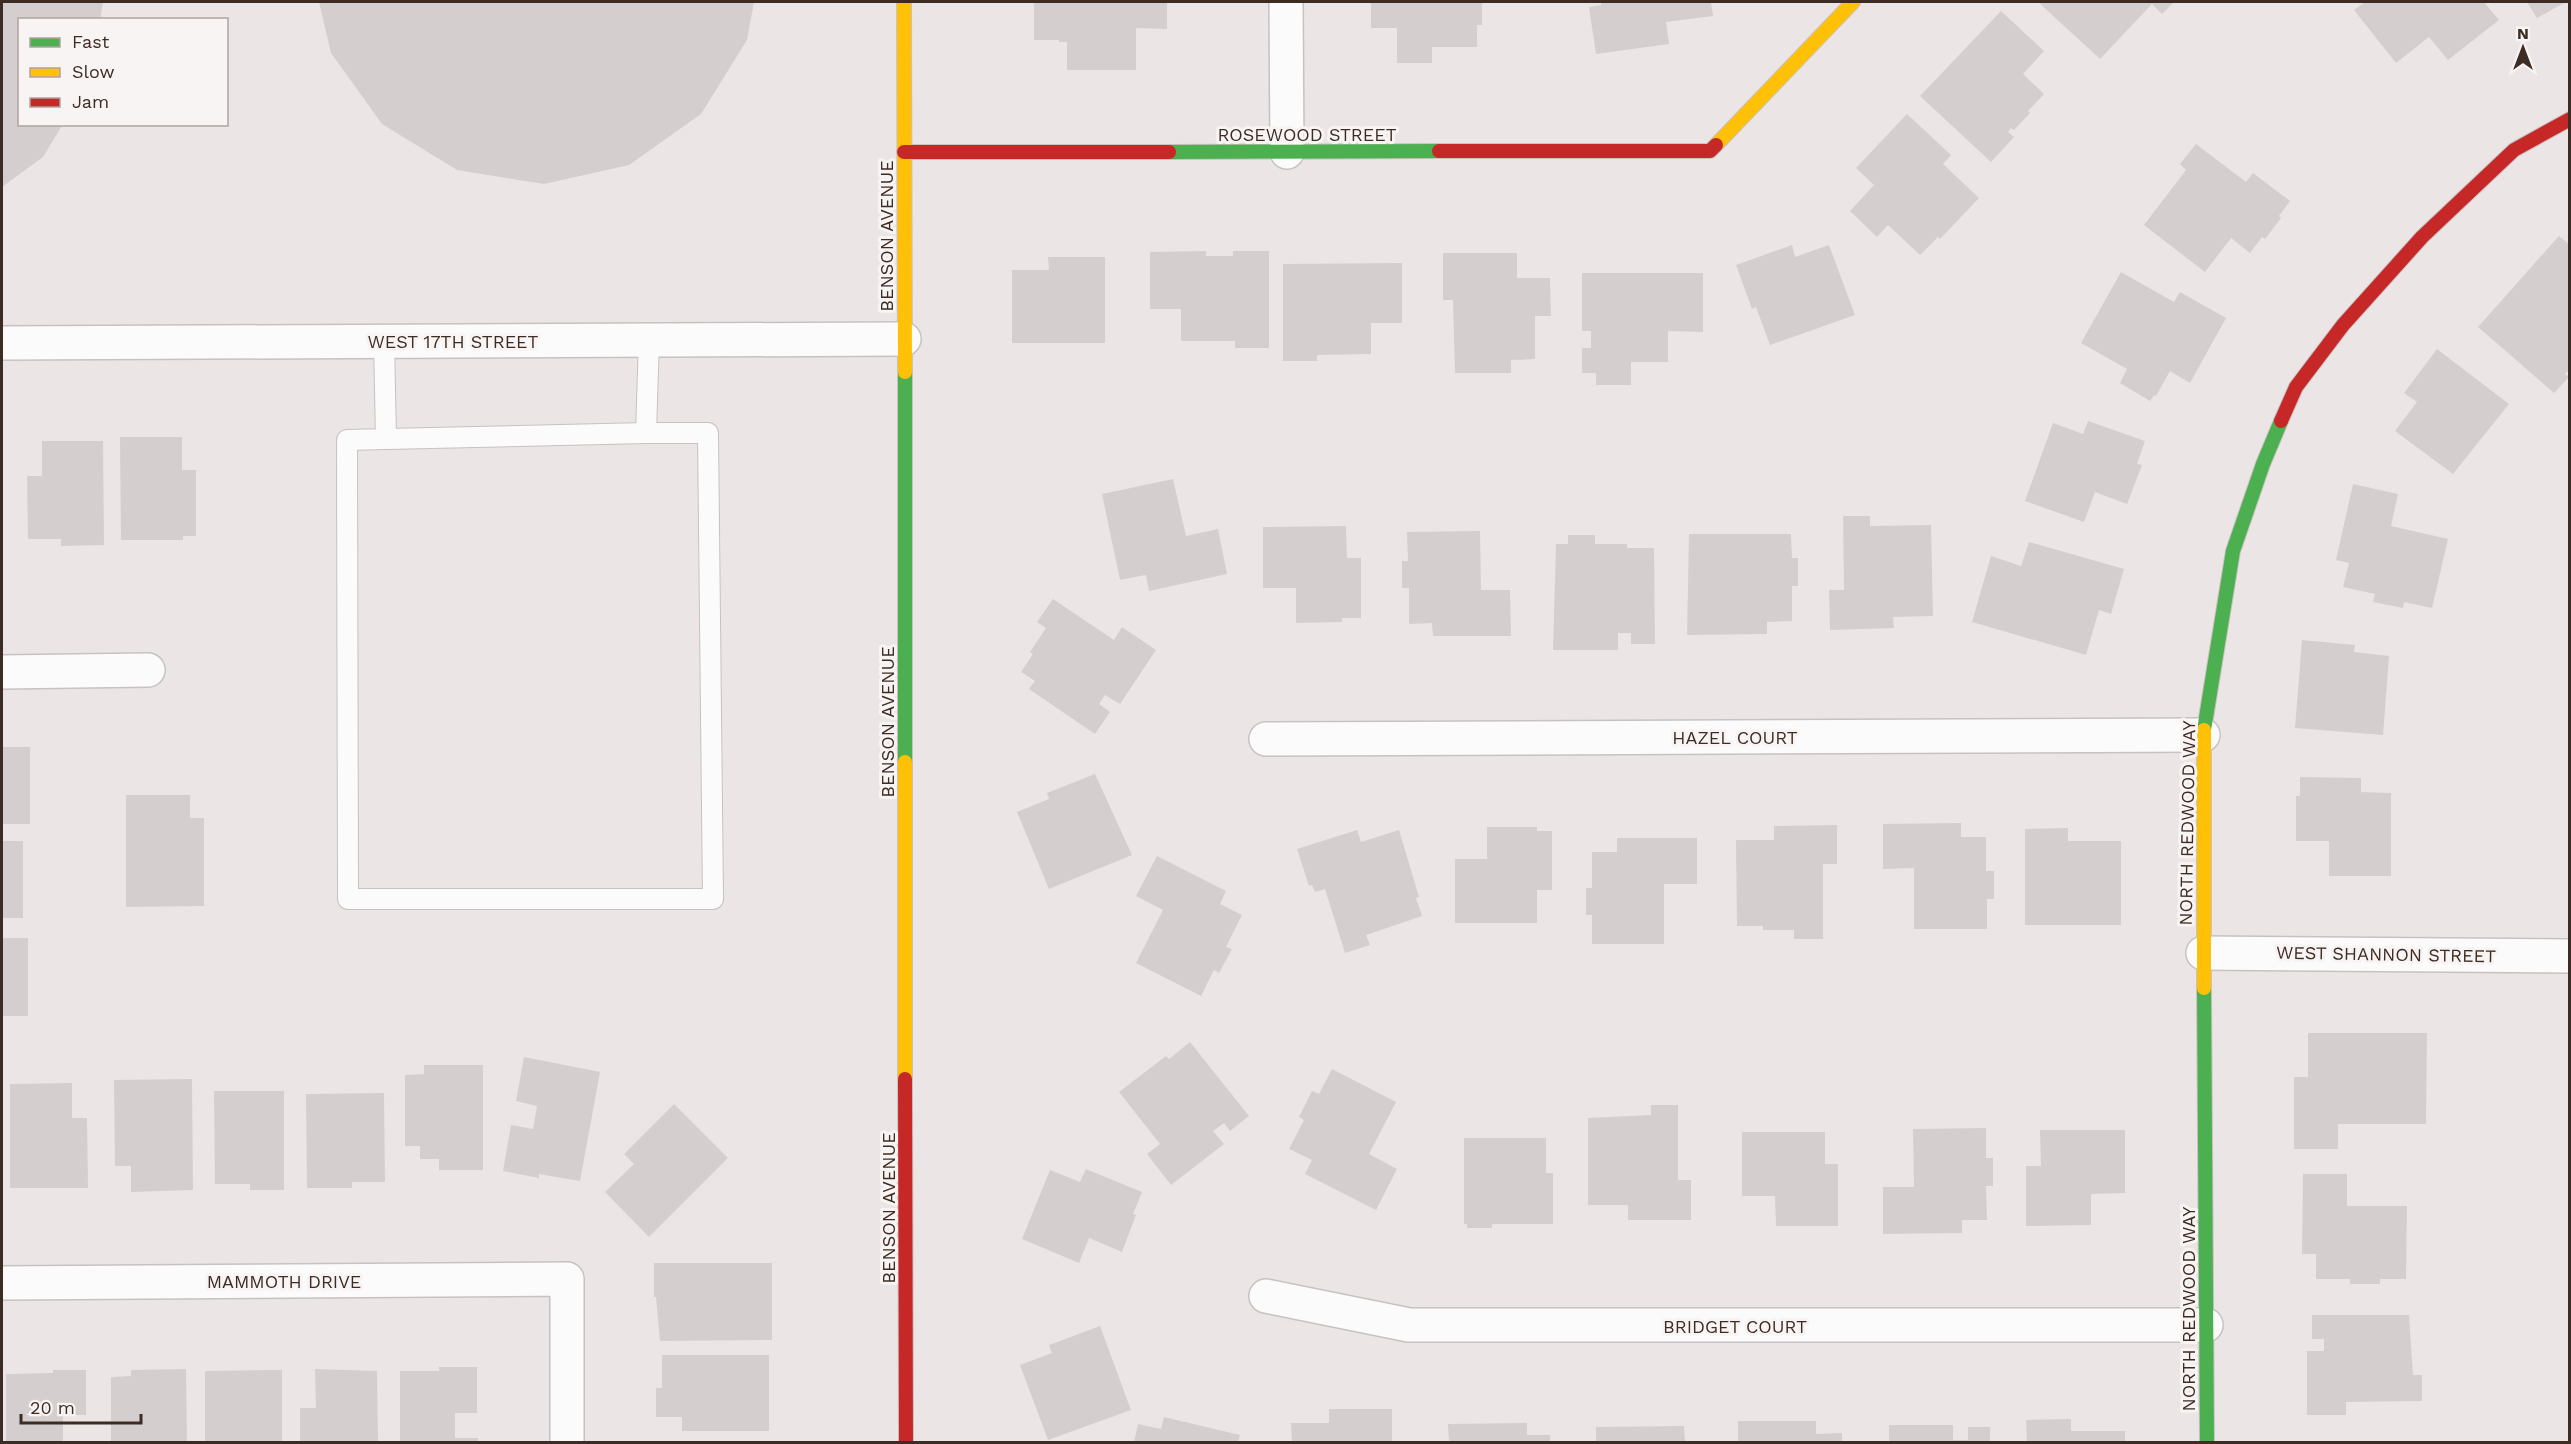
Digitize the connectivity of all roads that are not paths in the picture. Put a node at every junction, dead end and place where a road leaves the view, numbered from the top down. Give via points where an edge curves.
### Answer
1 (904, 2) edge
2 (1286, 2) edge
3 (1853, 2) edge
4 (2570, 119) edge
5 (904, 152) junction
6 (1287, 152) junction
7 (648, 339) junction
8 (904, 339) junction
9 (384, 341) junction
10 (2, 343) edge
11 (646, 433) junction
12 (387, 439) junction
13 (148, 670) dead end
14 (2, 672) edge
15 (2204, 735) junction
16 (1266, 739) dead end
17 (2204, 953) junction
18 (2570, 956) edge
19 (2, 1283) edge
20 (1266, 1296) dead end
21 (2206, 1325) junction
22 (567, 1443) edge
23 (906, 1443) edge
24 (2207, 1443) edge

1 - 5 street, BENSON AVENUE
2 - 6 street
3 - 6 street, ROSEWOOD STREET via 1710,151
4 - 15 street, NORTH REDWOOD WAY via 2514,150 2422,237 2343,325 2296,387 2263,464 2234,551
5 - 6 street, ROSEWOOD STREET
5 - 8 street, BENSON AVENUE
7 - 8 street, WEST 17TH STREET
7 - 9 street, WEST 17TH STREET
7 - 11 lane
8 - 23 street, BENSON AVENUE
9 - 10 street, WEST 17TH STREET
9 - 12 lane
11 - 12 lane
11 - 12 lane via 708,433 714,899 348,899 347,440
13 - 14 street
15 - 16 street, HAZEL COURT
15 - 17 street, NORTH REDWOOD WAY
17 - 18 street, WEST SHANNON STREET
17 - 21 street, NORTH REDWOOD WAY
19 - 22 street, MAMMOTH DRIVE via 567,1279
20 - 21 street, BRIDGET COURT via 1408,1325
21 - 24 street, NORTH REDWOOD WAY

